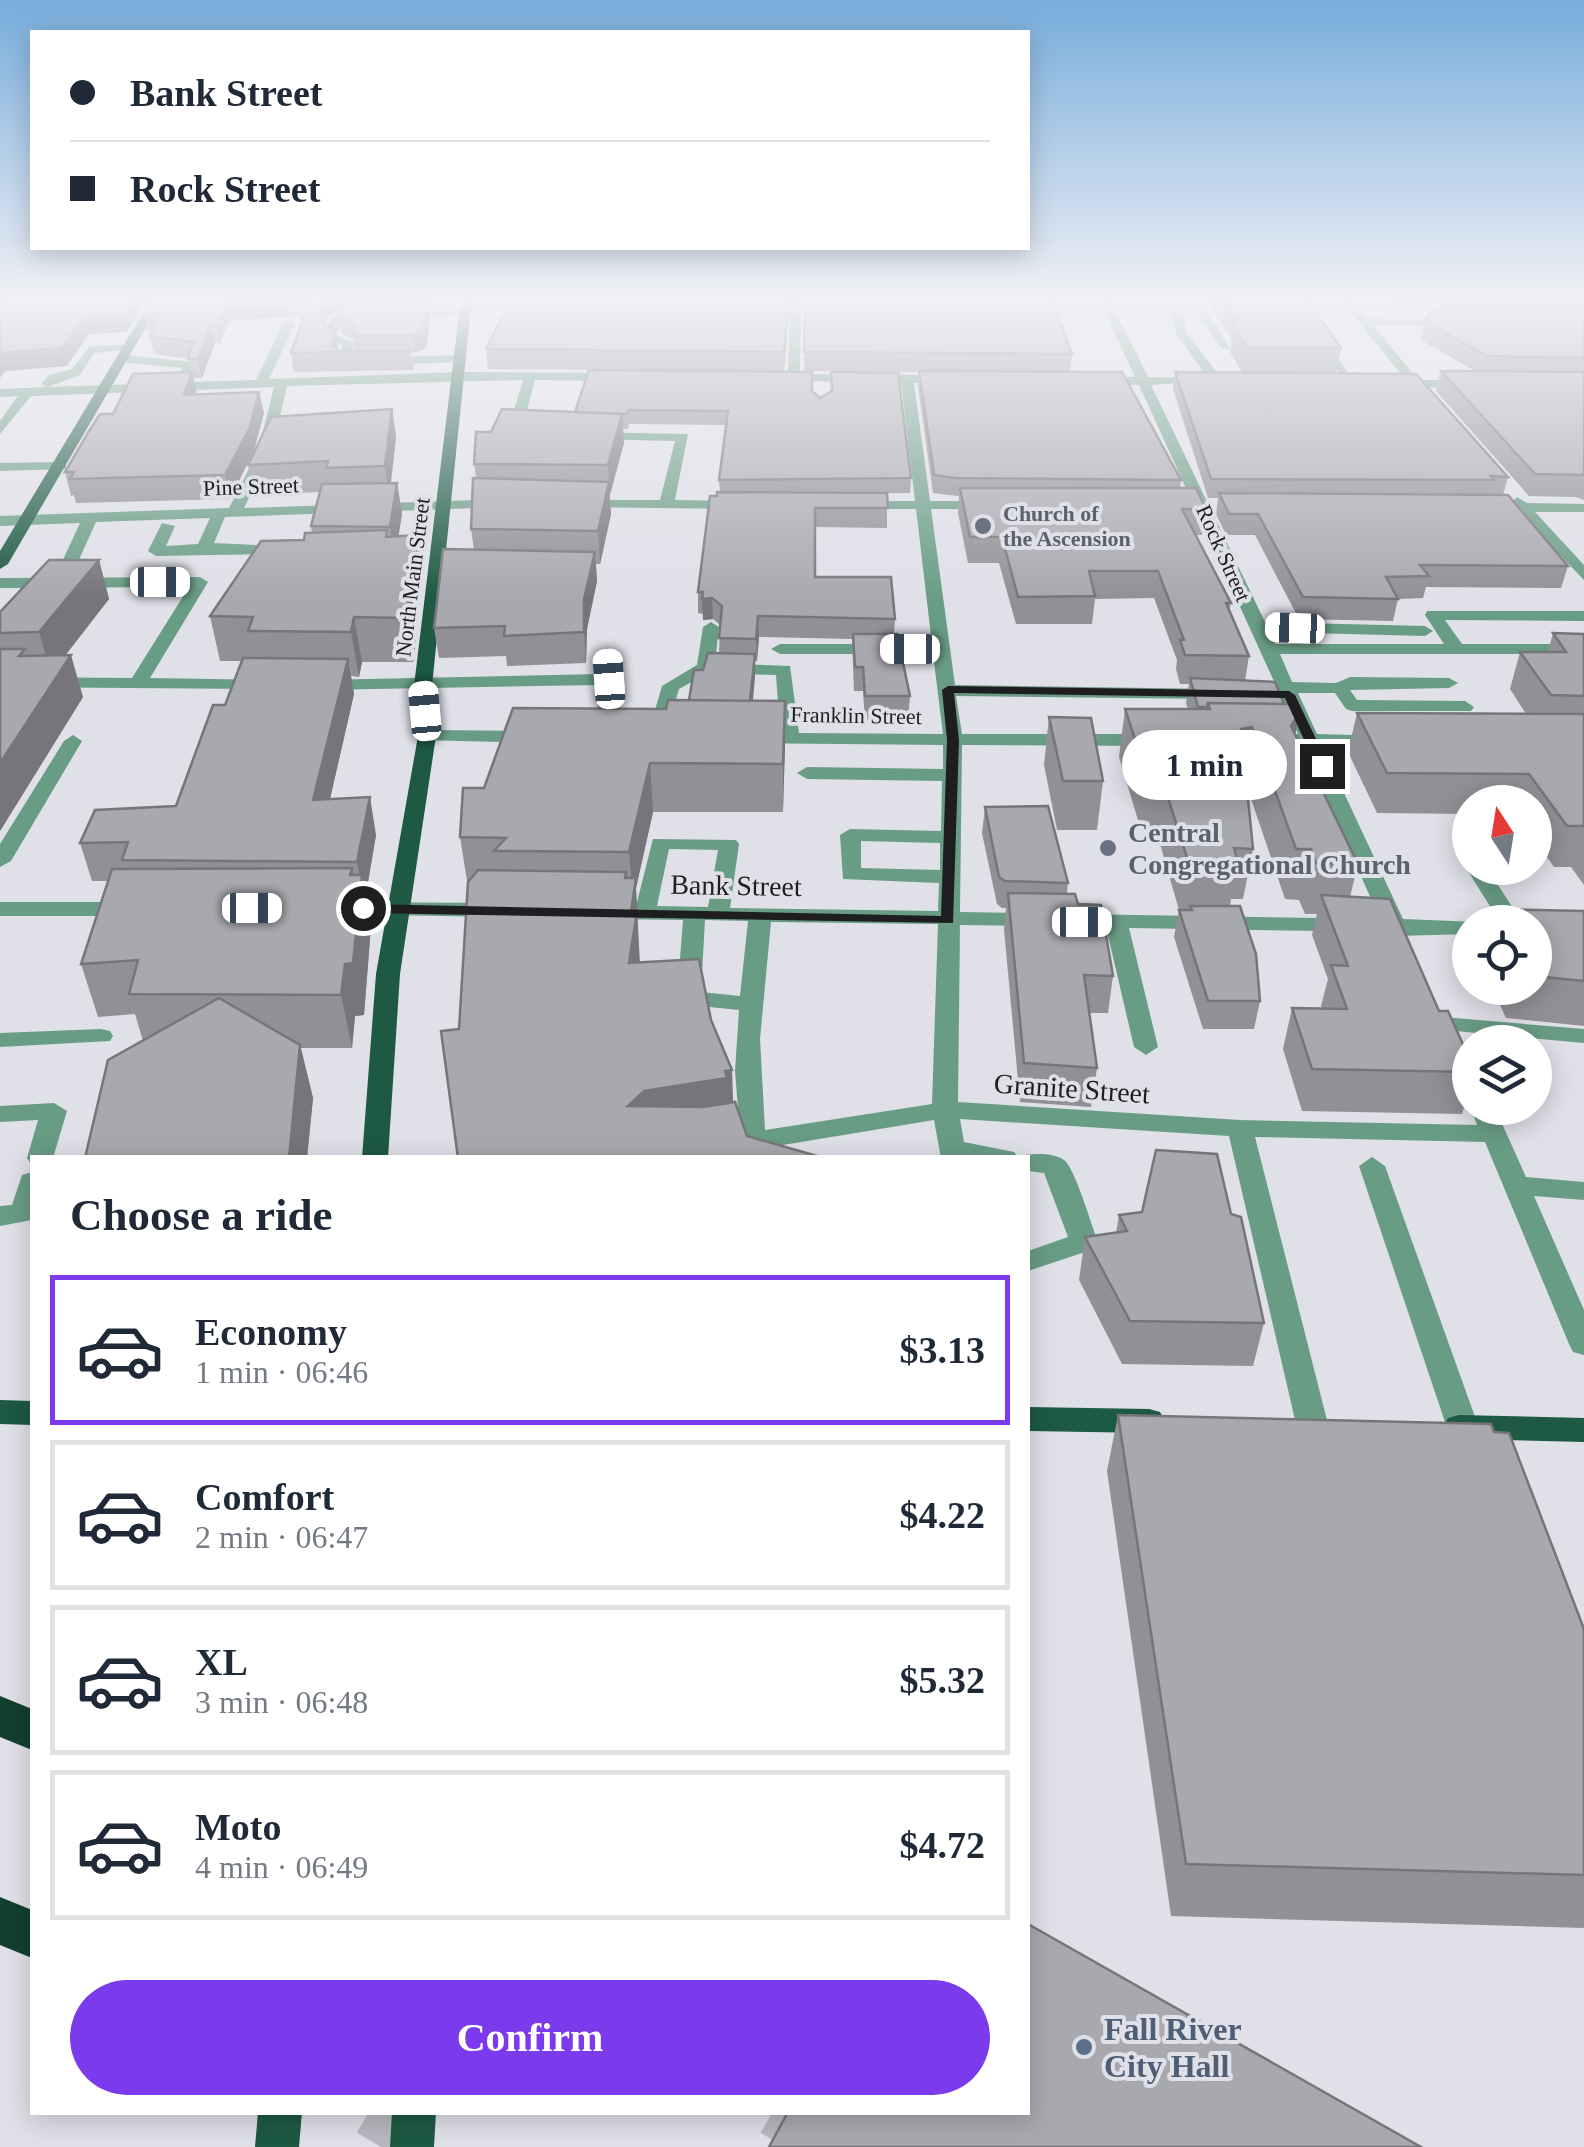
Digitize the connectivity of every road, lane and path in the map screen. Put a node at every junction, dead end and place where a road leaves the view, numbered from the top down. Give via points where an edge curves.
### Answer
1 (28, 398) edge
2 (100, 398) edge
3 (235, 398) edge
4 (278, 398) edge
5 (458, 398) edge
6 (524, 398) edge
7 (910, 398) edge
8 (1151, 398) edge
9 (1428, 398) edge
10 (234, 402) edge
11 (1439, 411) edge
12 (0, 430) edge
13 (549, 434) edge
14 (568, 434) edge
15 (287, 437) edge
16 (269, 438) junction
17 (61, 466) junction
18 (0, 467) edge
19 (1510, 494) edge
20 (446, 502) junction
21 (520, 503) edge
22 (556, 504) edge
23 (666, 505) junction
24 (764, 505) edge
25 (842, 505) edge
26 (920, 505) junction
27 (1014, 506) edge
28 (1462, 507) edge
29 (1522, 507) junction
30 (1584, 508) edge
31 (228, 510) junction
32 (91, 516) junction
33 (30, 519) junction
34 (0, 521) edge
35 (280, 521) dead end
36 (167, 526) dead end
37 (204, 548) junction
38 (272, 549) junction
39 (0, 564) edge
40 (69, 564) edge
41 (288, 570) edge
42 (1584, 575) edge
43 (0, 583) edge
44 (1584, 616) edge
45 (711, 626) dead end
46 (1258, 627) junction
47 (1446, 632) junction
48 (1456, 648) junction
49 (780, 649) dead end
50 (942, 649) junction
51 (1268, 649) junction
52 (1584, 649) edge
53 (608, 658) dead end
54 (705, 668) junction
55 (609, 679) junction
56 (0, 682) edge
57 (137, 684) junction
58 (1450, 684) dead end
59 (423, 686) junction
60 (1340, 688) junction
61 (948, 690) junction
62 (1282, 692) junction
63 (1232, 694) edge
64 (1440, 706) junction
65 (1464, 707) dead end
66 (515, 709) junction
67 (1454, 730) edge
68 (427, 736) junction
69 (554, 737) edge
70 (733, 738) edge
71 (790, 739) junction
72 (1172, 740) edge
73 (1251, 740) edge
74 (1311, 740) junction
75 (1402, 740) edge
76 (73, 741) dead end
77 (953, 741) junction
78 (807, 773) dead end
79 (952, 775) junction
80 (950, 837) junction
81 (0, 861) edge
82 (950, 876) junction
83 (0, 908) edge
84 (158, 908) edge
85 (397, 908) junction
86 (310, 909) edge
87 (530, 911) edge
88 (588, 912) edge
89 (644, 913) junction
90 (706, 914) junction
91 (760, 916) junction
92 (948, 920) junction
93 (1116, 922) junction
94 (1452, 929) edge
95 (1398, 933) junction
96 (754, 1004) junction
97 (1504, 1025) edge
98 (1552, 1032) edge
99 (102, 1036) dead end
100 (1584, 1036) edge
101 (0, 1040) edge
102 (1452, 1042) edge
103 (1146, 1047) dead end
104 (946, 1110) junction
105 (0, 1114) edge
106 (1491, 1125) edge
107 (1240, 1128) junction
108 (1495, 1134) junction
109 (701, 1149) edge
110 (757, 1149) edge
111 (953, 1153) edge
112 (41, 1155) edge
113 (375, 1155) edge
114 (1030, 1162) edge
115 (1372, 1166) dead end
116 (1520, 1186) junction
117 (30, 1187) edge
118 (1584, 1192) edge
119 (0, 1216) edge
120 (1030, 1261) edge
121 (1584, 1344) edge
122 (0, 1412) edge
123 (30, 1413) edge
124 (1030, 1420) edge
125 (1174, 1421) edge
126 (1272, 1424) edge
127 (1312, 1424) junction
128 (1350, 1425) edge
129 (1426, 1427) edge
130 (1464, 1428) junction
131 (1584, 1430) edge
132 (0, 1716) edge
133 (30, 1729) edge
134 (0, 1921) edge
135 (30, 1933) edge
136 (280, 2115) edge
137 (414, 2115) edge
138 (278, 2147) edge
139 (412, 2147) edge

1 - 12 street
2 - 17 main road
3 - 10 street
4 - 16 street
5 - 20 main road, North Main Street
6 - 13 street via 516,428
7 - 26 street
8 - 46 street, Rock Street
9 - 11 street
14 - 23 street via 683,437
15 - 16 street
16 - 31 street
17 - 18 street
17 - 33 main road
19 - 29 street
20 - 21 street, Pine Street
20 - 31 street, Pine Street
20 - 59 main road, North Main Street via 449,571
22 - 23 street
23 - 24 street
25 - 26 street
26 - 27 street
26 - 50 street
28 - 29 street
29 - 30 street
29 - 42 street
31 - 32 street, Pine Street
31 - 37 street
32 - 33 street, Pine Street
32 - 40 street
33 - 34 street, Pine Street
33 - 39 main road
35 - 38 street
36 - 37 street via 156,551
37 - 38 street
38 - 41 street via 269,568
43 - 57 street via 200,582
44 - 47 street via 1433,614
45 - 54 street
46 - 47 street
46 - 51 street, Rock Street
47 - 48 street
48 - 51 street
48 - 52 street
49 - 50 street
50 - 61 street
51 - 62 street, Rock Street
53 - 55 street
54 - 55 street via 671,686 631,738
54 - 71 street via 784,670
55 - 66 street
56 - 57 street
57 - 59 street
58 - 60 street via 1350,682
59 - 66 street
59 - 68 main road, North Main Street
60 - 62 street
60 - 64 street via 1352,705
61 - 63 street
61 - 77 street
62 - 74 street, Rock Street
64 - 65 street
64 - 67 street
66 - 68 street
66 - 69 street
68 - 85 main road, North Main Street
70 - 71 street, Franklin Street
71 - 77 street, Franklin Street
72 - 77 street, Franklin Street
73 - 74 street
74 - 75 street
74 - 95 street, Rock Street
76 - 81 street
77 - 79 street
78 - 79 street
79 - 80 street
80 - 82 street
80 - 82 street via 850,835 851,874
82 - 92 street
83 - 84 street
85 - 86 street
85 - 87 street
85 - 113 main road, North Main Street
88 - 89 street, Bank Street
89 - 90 street, Bank Street
89 - 90 street via 660,844 729,844
90 - 91 street, Bank Street
90 - 96 street via 689,998
91 - 92 street, Bank Street
91 - 96 street
92 - 93 street, Bank Street
92 - 104 street
93 - 95 street, Bank Street
93 - 103 street
94 - 95 street, Bank Street
96 - 110 street via 748,1091
97 - 102 street via 1439,1016
98 - 100 street
99 - 101 street
104 - 107 street, Granite Street
104 - 110 street, Granite Street
104 - 111 street
105 - 112 street via 54,1111
106 - 108 street
107 - 108 street, Granite Street
107 - 127 street
108 - 116 street
109 - 110 street, Granite Street
114 - 120 street via 1055,1166 1084,1242
115 - 130 street
116 - 118 street
116 - 121 street
117 - 119 street via 22,1213
122 - 123 main road
124 - 125 main road
126 - 127 main road
127 - 128 main road
129 - 130 main road
130 - 131 main road
132 - 133 highway
134 - 135 highway
136 - 138 main road
137 - 139 main road

